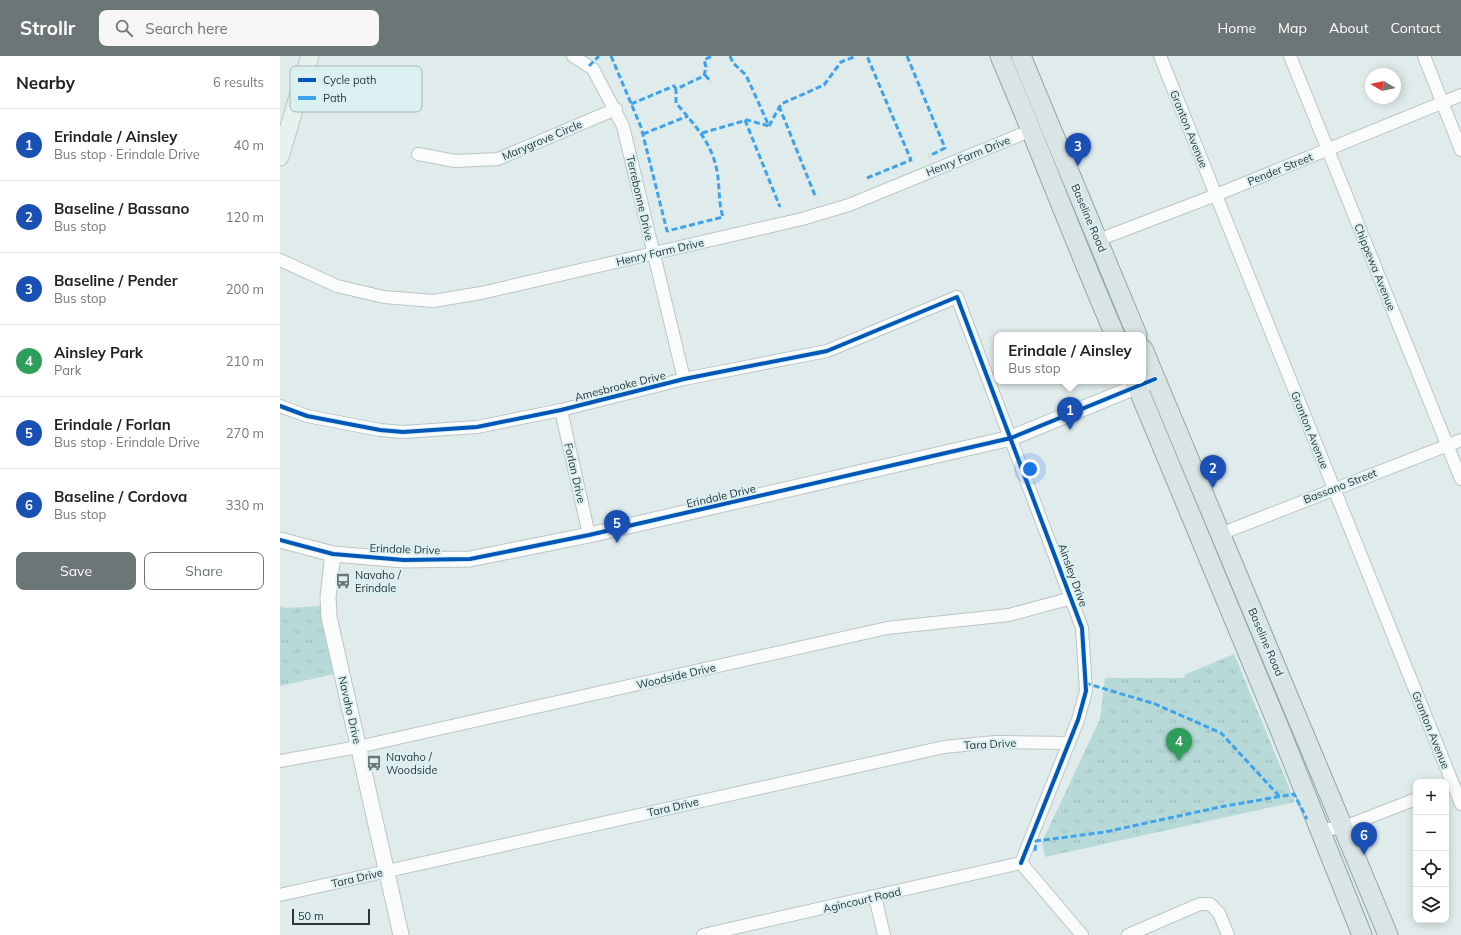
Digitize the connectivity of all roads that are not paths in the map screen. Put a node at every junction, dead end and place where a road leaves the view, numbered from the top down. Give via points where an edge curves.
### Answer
1 (310, 56) edge
2 (573, 56) edge
3 (1000, 56) edge
4 (1021, 56) edge
5 (1160, 56) edge
6 (1290, 56) edge
7 (1424, 56) edge
8 (307, 66) edge
9 (1461, 95) edge
10 (1442, 102) junction
11 (616, 109) junction
12 (293, 112) edge
13 (1032, 130) junction
14 (1327, 150) junction
15 (1461, 150) edge
16 (418, 154) dead end
17 (280, 156) edge
18 (1216, 195) junction
19 (1098, 240) junction
20 (653, 253) junction
21 (280, 260) edge
22 (957, 297) joint
23 (1114, 332) edge
24 (1136, 332) edge
25 (1146, 356) edge
26 (1155, 379) junction
27 (684, 380) junction
28 (1146, 381) edge
29 (1134, 384) edge
30 (1136, 384) edge
31 (280, 406) edge
32 (561, 410) junction
33 (1011, 438) junction
34 (1461, 440) edge
35 (1448, 446) junction
36 (1461, 478) edge
37 (1333, 488) junction
38 (1220, 534) junction
39 (589, 535) junction
40 (280, 540) edge
41 (333, 554) junction
42 (1072, 598) junction
43 (1069, 743) junction
44 (358, 746) junction
45 (280, 761) edge
46 (1453, 784) edge
47 (1413, 800) edge
48 (1461, 804) edge
49 (1344, 827) junction
50 (1321, 830) junction
51 (1021, 863) junction
52 (386, 871) junction
53 (280, 895) edge
54 (875, 897) junction
55 (401, 935) edge
56 (703, 935) edge
57 (884, 935) edge
58 (1082, 935) edge
59 (1128, 935) edge
60 (1228, 935) edge
61 (1362, 935) edge
62 (1388, 935) edge

1 - 8 main road
2 - 11 street, Terrebonne Drive via 593,69
3 - 13 main road, Baseline Road
4 - 19 main road, Baseline Road
5 - 18 street, Granton Avenue
6 - 14 street, Chippewa Avenue
7 - 10 street
9 - 10 street, Pender Street
10 - 14 street, Pender Street
10 - 15 street
11 - 16 street, Marygrove Circle via 498,159 455,161
11 - 20 street, Terrebonne Drive via 623,126
12 - 17 main road
13 - 20 street, Henry Farm Drive via 849,205 802,219
13 - 23 main road, Baseline Road via 1079,253
14 - 18 street, Pender Street
14 - 35 street, Chippewa Avenue
18 - 19 street, Pender Street
18 - 37 street, Granton Avenue
19 - 24 main road, Baseline Road
20 - 21 street, Henry Farm Drive via 481,293 433,301 384,297 337,286
20 - 27 street, Terrebonne Drive
22 - 27 street, Amesbrooke Drive via 827,351
22 - 33 street, Ainsley Drive
25 - 26 main road, Baseline Road
26 - 28 street, Erindale Drive
26 - 38 main road, Baseline Road
27 - 32 street, Amesbrooke Drive
29 - 33 street, Erindale Drive
30 - 50 main road, Baseline Road
31 - 32 street, Amesbrooke Drive via 307,416 403,432 477,428
32 - 39 street, Forlan Drive
33 - 39 street, Erindale Drive
33 - 42 street, Ainsley Drive
34 - 35 street, Bassano Street
35 - 36 street, Chippewa Avenue
35 - 37 street, Bassano Street
37 - 38 street, Bassano Street
37 - 46 street, Granton Avenue
38 - 49 main road, Baseline Road
39 - 41 street, Erindale Drive via 470,559 404,560
40 - 41 street, Erindale Drive
41 - 44 street, Navaho Drive via 328,597 329,617
42 - 43 street, Ainsley Drive via 1082,628 1086,691
42 - 44 street, Woodside Drive via 1009,615 887,628
43 - 51 street, Ainsley Drive
43 - 52 street, Tara Drive via 995,742 944,746
44 - 45 street, Woodside Drive
44 - 52 street, Navaho Drive
46 - 48 street, Granton Avenue
47 - 49 street
49 - 50 street
49 - 62 main road, Baseline Road
50 - 61 main road, Baseline Road
51 - 54 street, Agincourt Road
51 - 58 street
52 - 53 street, Tara Drive
52 - 55 street, Navaho Drive
54 - 56 street, Agincourt Road
54 - 57 street
59 - 60 street via 1200,904 1210,904 1219,913

